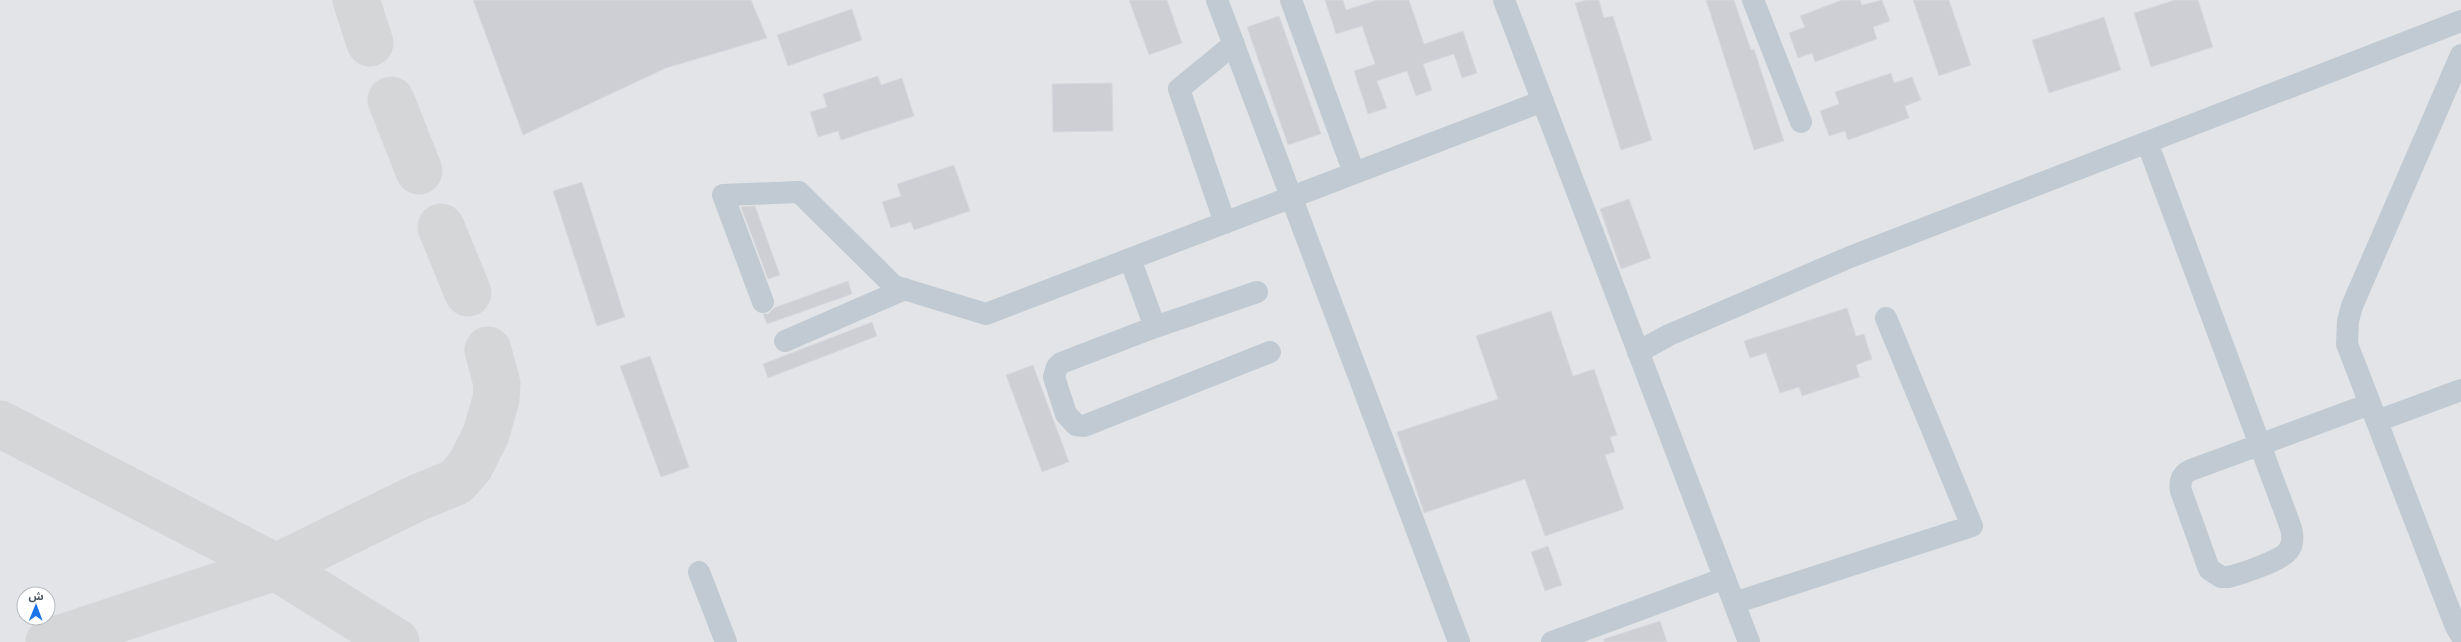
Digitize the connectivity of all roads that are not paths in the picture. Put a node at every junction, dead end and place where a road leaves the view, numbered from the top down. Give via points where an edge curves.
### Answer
1 (1217, 0) edge
2 (1291, 0) edge
3 (1753, 0) edge
4 (1508, 1) edge
5 (2461, 20) edge
6 (1234, 44) junction
7 (2461, 55) edge
8 (1543, 101) junction
9 (1801, 122) dead end
10 (2147, 142) junction
11 (1354, 173) junction
12 (1292, 197) junction
13 (1225, 223) junction
14 (1130, 259) junction
15 (905, 289) junction
16 (1257, 292) dead end
17 (763, 302) dead end
18 (1886, 318) dead end
19 (1155, 327) junction
20 (784, 341) dead end
21 (1270, 352) dead end
22 (1638, 352) junction
23 (2461, 390) edge
24 (2374, 413) junction
25 (2260, 445) junction
26 (699, 572) dead end
27 (1726, 578) junction
28 (1734, 603) junction
29 (2461, 635) edge
30 (726, 642) edge
31 (1459, 642) edge
32 (1552, 642) edge
33 (1749, 642) edge

1 - 6 lane
2 - 11 lane
3 - 9 lane
4 - 8 lane
5 - 10 lane
6 - 12 lane
6 - 13 lane via 1179,89
7 - 24 lane via 2349,313 2348,344
8 - 11 lane
8 - 22 lane
10 - 22 lane via 1850,257 1669,335
10 - 25 lane
11 - 12 lane
12 - 13 lane
12 - 31 lane
13 - 14 lane
14 - 15 lane via 986,314
14 - 19 lane
15 - 17 lane via 894,286 799,192 723,195
15 - 20 lane
16 - 19 lane
18 - 28 lane via 1972,526
19 - 21 lane via 1061,363 1057,367 1054,377 1070,421 1076,425 1091,424
22 - 27 lane
23 - 24 lane
24 - 25 lane
24 - 29 lane
25 - 25 lane via 2293,534 2291,547 2283,556 2235,575 2221,576 2209,569 2181,491 2181,480 2187,472
26 - 30 lane
27 - 28 lane
27 - 32 lane
28 - 33 lane

